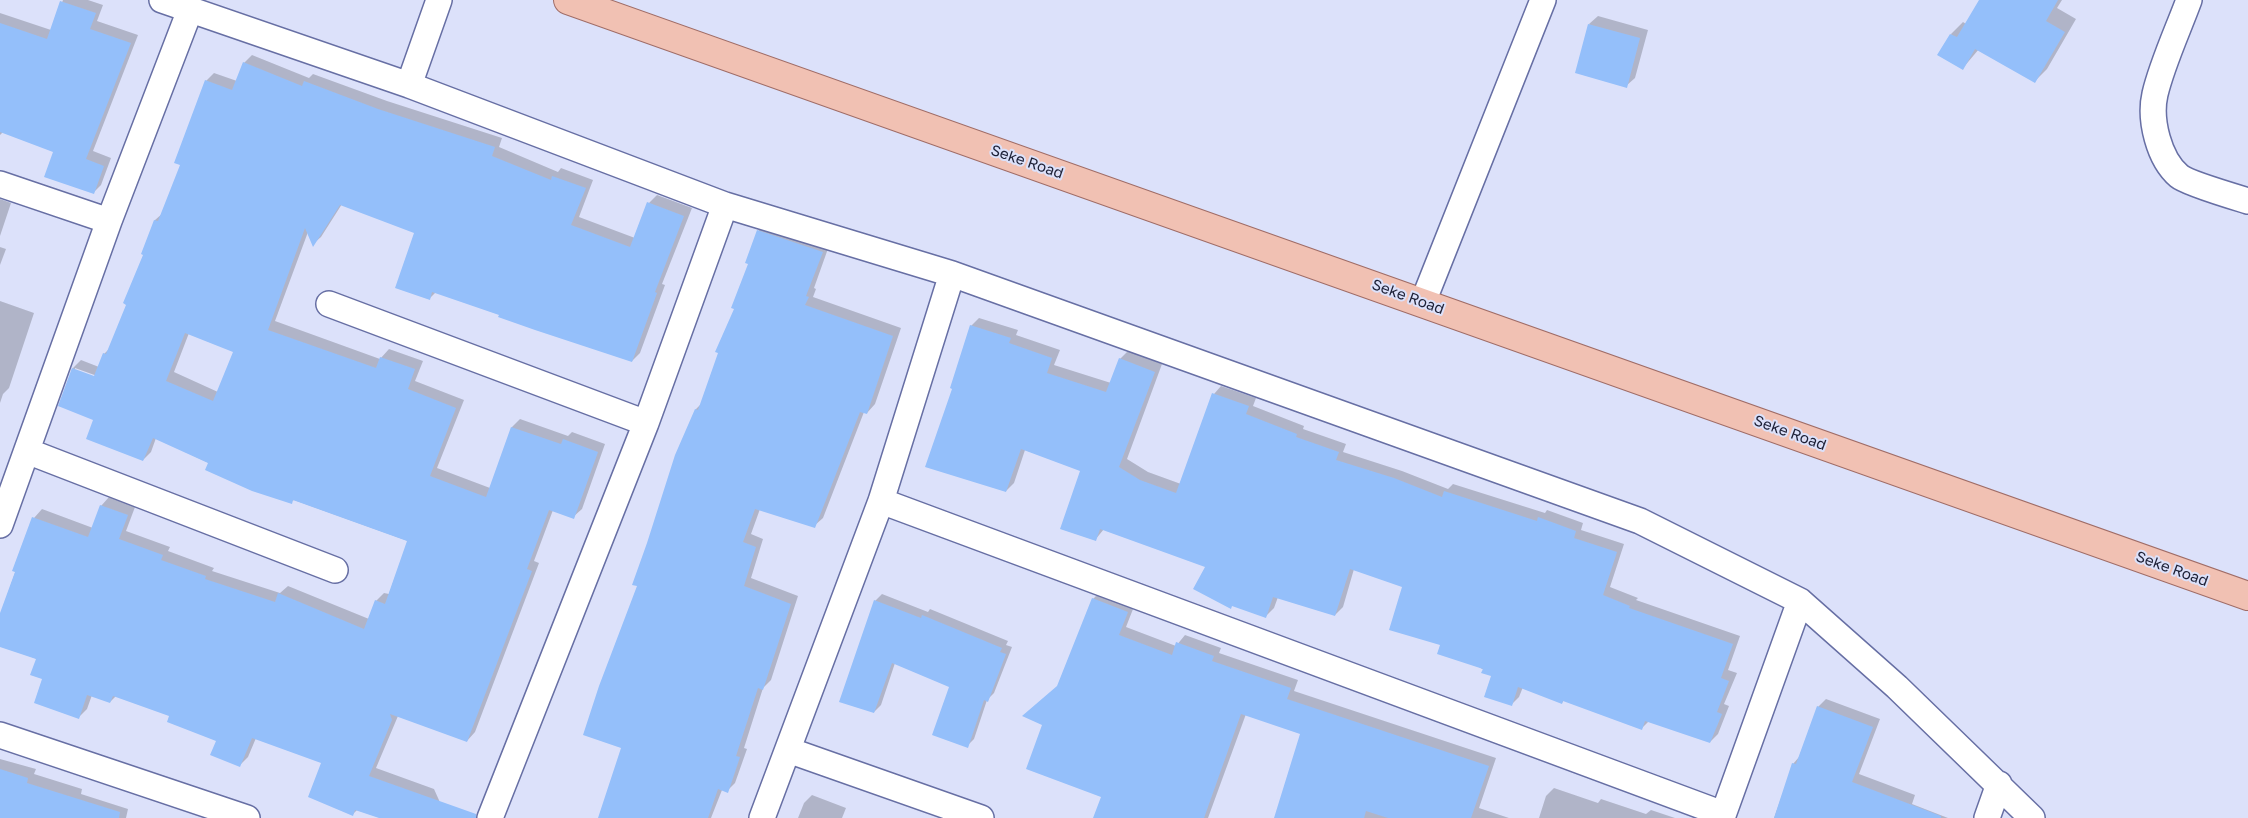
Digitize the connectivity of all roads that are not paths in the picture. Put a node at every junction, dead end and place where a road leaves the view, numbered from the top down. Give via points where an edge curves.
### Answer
1 (162, 0) edge
2 (439, 0) edge
3 (568, 0) edge
4 (1543, 0) edge
5 (2189, 0) edge
6 (190, 10) junction
7 (409, 86) junction
8 (0, 184) edge
9 (2248, 201) edge
10 (725, 205) junction
11 (109, 221) junction
12 (952, 274) junction
13 (1422, 302) junction
14 (330, 304) dead end
15 (646, 423) junction
16 (27, 451) junction
17 (6, 490) edge
18 (881, 501) junction
19 (0, 525) edge
20 (335, 570) dead end
21 (2248, 596) edge
22 (1800, 601) junction
23 (0, 735) edge
24 (788, 750) junction
25 (1999, 784) junction
26 (1722, 816) edge
27 (247, 818) edge
28 (490, 818) edge
29 (762, 818) edge
30 (981, 818) edge
31 (1987, 818) edge
32 (2032, 818) edge

1 - 6 street
2 - 7 street
3 - 13 main road, Seke Road
4 - 13 street
5 - 9 street via 2154,95 2159,141 2166,160 2180,177
6 - 7 street
6 - 11 street
7 - 10 street
8 - 11 street
10 - 12 street
10 - 15 street
11 - 16 street
12 - 18 street
12 - 22 street via 1640,521
13 - 21 main road, Seke Road
14 - 15 street
15 - 28 street
16 - 17 street
16 - 20 street
17 - 19 street
18 - 24 street
18 - 26 street
22 - 25 street via 1898,687
22 - 26 street
23 - 27 street
24 - 29 street
24 - 30 street
25 - 31 street
25 - 32 street

